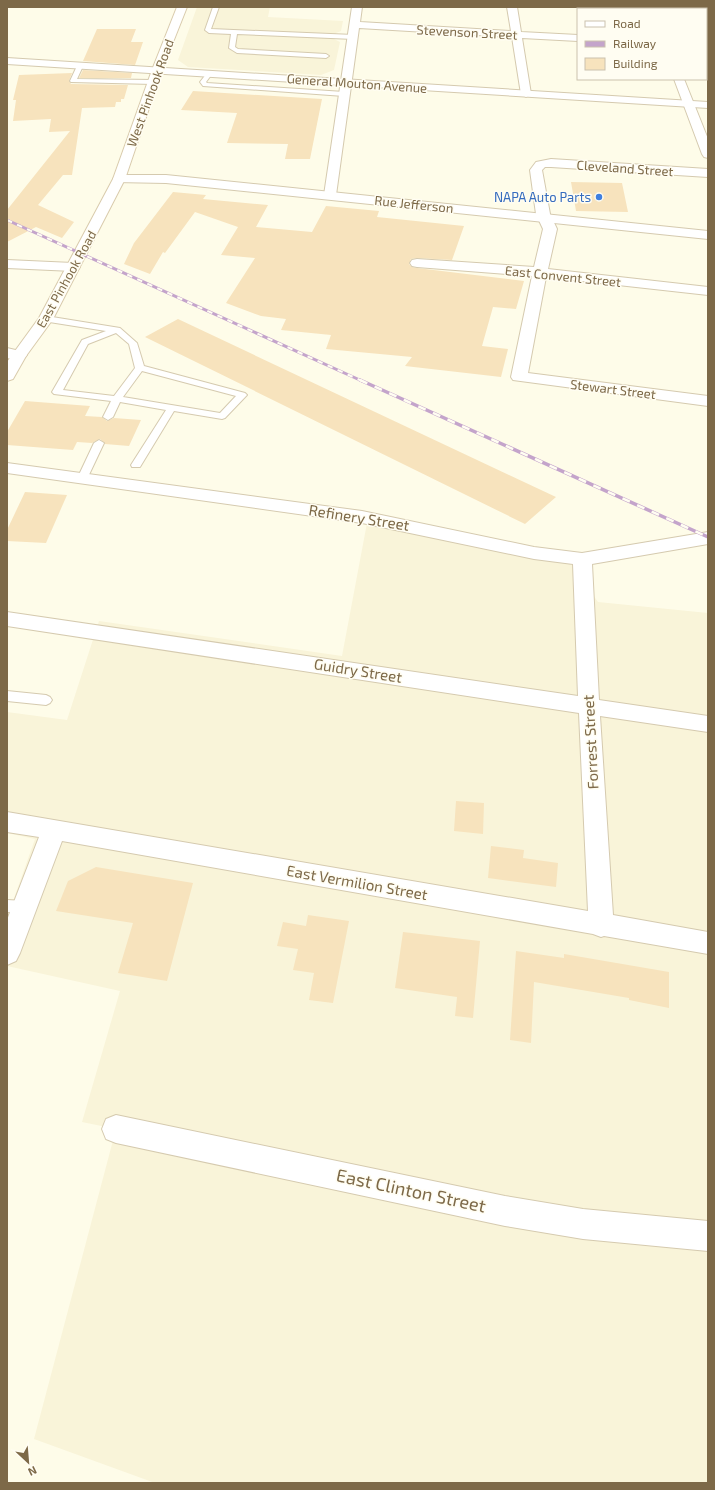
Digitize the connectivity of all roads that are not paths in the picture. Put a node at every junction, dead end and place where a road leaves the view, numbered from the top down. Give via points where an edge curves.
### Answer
1 (182, 7) edge
2 (216, 7) edge
3 (357, 7) edge
4 (512, 7) edge
5 (355, 31) junction
6 (234, 33) junction
7 (516, 34) junction
8 (577, 38) edge
9 (326, 56) dead end
10 (7, 61) edge
11 (80, 66) junction
12 (155, 76) junction
13 (679, 80) edge
14 (345, 88) junction
15 (526, 94) junction
16 (689, 104) junction
17 (708, 105) edge
18 (708, 154) edge
19 (708, 174) edge
20 (119, 179) junction
21 (330, 195) junction
22 (544, 217) junction
23 (708, 235) edge
24 (417, 263) dead end
25 (7, 264) edge
26 (73, 267) junction
27 (540, 272) junction
28 (708, 291) edge
29 (46, 319) junction
30 (117, 330) junction
31 (13, 354) edge
32 (140, 368) junction
33 (7, 376) edge
34 (117, 399) junction
35 (708, 401) edge
36 (171, 409) junction
37 (108, 417) dead end
38 (99, 443) dead end
39 (136, 465) dead end
40 (7, 468) edge
41 (82, 479) junction
42 (708, 538) edge
43 (582, 559) junction
44 (7, 619) edge
45 (7, 696) edge
46 (46, 700) dead end
47 (588, 707) junction
48 (708, 724) edge
49 (7, 822) edge
50 (54, 830) junction
51 (16, 906) edge
52 (601, 926) junction
53 (708, 943) edge
54 (7, 953) edge
55 (116, 1129) dead end
56 (708, 1236) edge

1 - 12 street, West Pinhook Road
2 - 6 lane via 208,30
3 - 5 street
4 - 7 street
5 - 6 lane
5 - 7 street, Stevenson Street
5 - 14 street
6 - 9 lane via 232,48 237,51
7 - 8 street, Stevenson Street
7 - 15 street
10 - 11 street, General Mouton Avenue
11 - 12 street, General Mouton Avenue
11 - 12 lane via 73,81
12 - 14 street, General Mouton Avenue via 209,74
12 - 20 street, West Pinhook Road
13 - 16 street
14 - 15 street, General Mouton Avenue
14 - 21 street
15 - 16 street, General Mouton Avenue
16 - 17 street, General Mouton Avenue
16 - 18 street
19 - 22 street, Cleveland Street via 541,164 536,170
20 - 21 street, Rue Jefferson via 166,180
20 - 26 street, East Pinhook Road
21 - 22 street, Rue Jefferson
22 - 23 street, Rue Jefferson
22 - 27 street via 550,229
24 - 27 street, East Convent Street
25 - 26 street
26 - 29 street, East Pinhook Road
27 - 28 street, East Convent Street
27 - 35 street, Stewart Street via 519,377
29 - 30 lane
29 - 31 street, East Pinhook Road
30 - 32 lane via 133,343
30 - 34 lane via 85,342 57,392
31 - 33 street, East Pinhook Road
32 - 34 lane
32 - 36 lane via 242,395 222,416
34 - 36 lane
34 - 37 lane
36 - 39 lane
38 - 41 lane
40 - 41 street, Refinery Street
41 - 43 street, Refinery Street via 362,517 534,553
42 - 43 street, Refinery Street
43 - 47 street, Forrest Street
44 - 47 street, Guidry Street
45 - 46 lane
47 - 48 street, Guidry Street
47 - 52 street, Forrest Street
49 - 50 street, East Vermilion Street
50 - 51 street
50 - 52 street, East Vermilion Street
51 - 54 street
52 - 53 street, East Vermilion Street
55 - 56 street, East Clinton Street via 505,1211 583,1224

